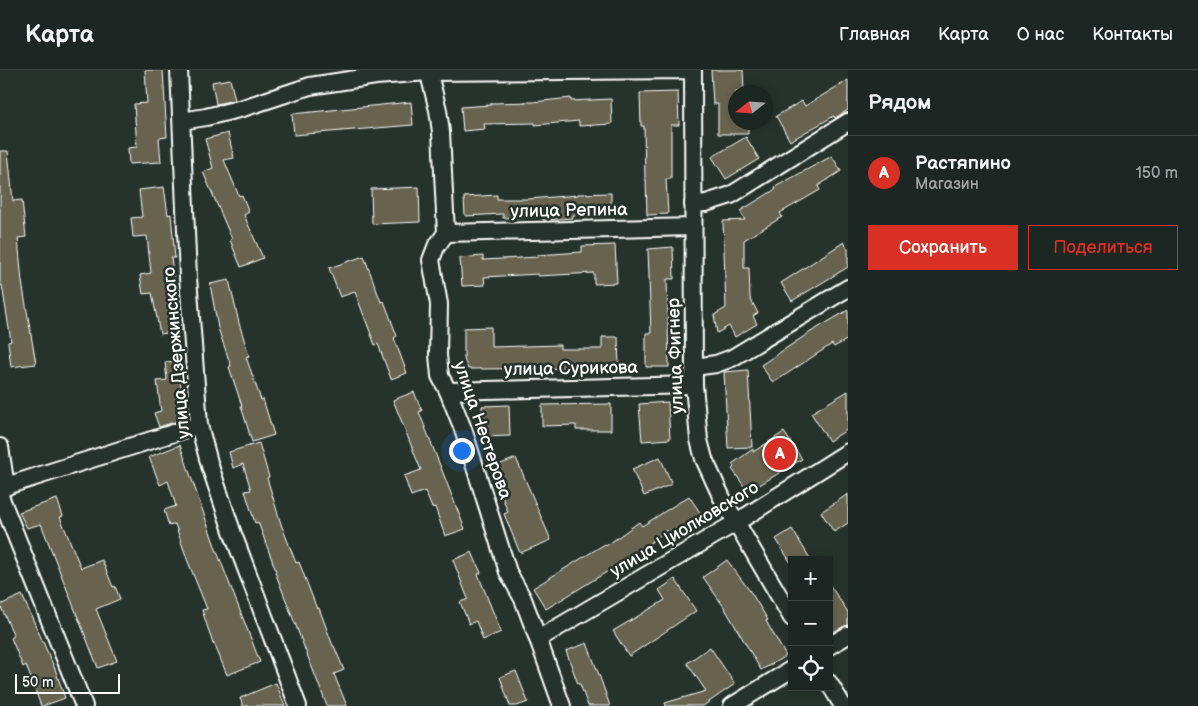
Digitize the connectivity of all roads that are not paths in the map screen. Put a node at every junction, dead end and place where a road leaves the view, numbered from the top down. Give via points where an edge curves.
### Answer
1 (179, 70) edge
2 (693, 70) edge
3 (428, 71) edge
4 (182, 121) junction
5 (848, 122) edge
6 (692, 204) junction
7 (693, 226) junction
8 (446, 233) junction
9 (848, 288) edge
10 (694, 367) junction
11 (694, 386) junction
12 (448, 391) junction
13 (199, 425) junction
14 (0, 448) edge
15 (848, 452) edge
16 (2, 490) edge
17 (737, 522) junction
18 (788, 611) edge
19 (848, 635) edge
20 (538, 639) junction
21 (833, 644) edge
22 (788, 671) edge
23 (833, 690) edge
24 (84, 706) edge
25 (298, 706) edge
26 (562, 706) edge
27 (732, 706) edge
28 (843, 706) edge

1 - 4 street, улица Дзержинского
2 - 3 street
2 - 6 street, улица Фигнер
3 - 4 street via 310,86 243,108
3 - 8 street via 441,132
4 - 13 street, улица Дзержинского via 188,277
5 - 6 street via 731,194 706,203
6 - 7 street, улица Фигнер
7 - 8 street, улица Репина
7 - 10 street, улица Фигнер
8 - 12 street, улица Нестерова via 431,260 439,304 440,376
9 - 10 street via 732,358
10 - 11 street, улица Фигнер
11 - 12 street, улица Сурикова
11 - 17 street, улица Фигнер via 704,459
12 - 20 street, улица Нестерова via 508,572
13 - 16 street
13 - 25 street, улица Дзержинского via 233,534
14 - 16 street
15 - 17 street, улица Циолковского
16 - 24 street
17 - 18 street, улица Фигнер
17 - 20 street, улица Циолковского
19 - 21 street
20 - 26 street, улица Нестерова
22 - 27 street
23 - 28 street

